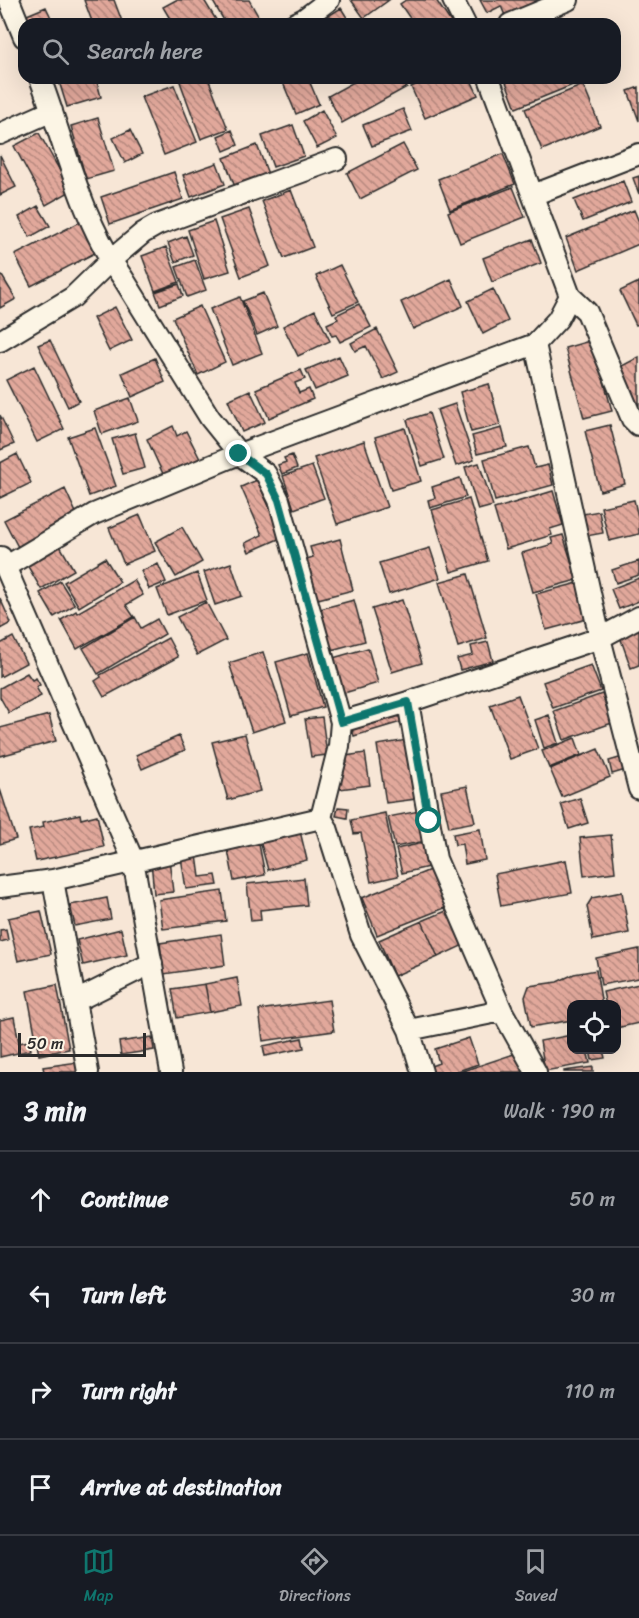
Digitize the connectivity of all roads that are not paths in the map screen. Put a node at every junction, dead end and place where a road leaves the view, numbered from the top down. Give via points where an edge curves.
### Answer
1 (9, 0) edge
2 (329, 0) edge
3 (453, 0) edge
4 (568, 0) edge
5 (305, 18) edge
6 (462, 18) edge
7 (524, 18) edge
8 (18, 22) edge
9 (42, 84) edge
10 (491, 84) edge
11 (52, 111) junction
12 (0, 134) edge
13 (639, 154) edge
14 (337, 159) dead end
15 (533, 195) junction
16 (111, 260) junction
17 (570, 296) junction
18 (0, 341) edge
19 (535, 344) junction
20 (639, 425) edge
21 (239, 454) junction
22 (2, 561) edge
23 (639, 617) edge
24 (600, 638) junction
25 (408, 702) junction
26 (341, 722) junction
27 (639, 789) edge
28 (321, 818) junction
29 (133, 860) junction
30 (53, 880) junction
31 (0, 887) edge
32 (152, 963) junction
33 (76, 1001) junction
34 (502, 1011) junction
35 (409, 1030) junction
36 (88, 1072) edge
37 (171, 1072) edge
38 (422, 1072) edge
39 (536, 1072) edge

1 - 8 street
2 - 5 street
3 - 6 street
4 - 7 street
9 - 11 street
10 - 15 street
11 - 12 street
11 - 16 street via 81,197
13 - 15 street
14 - 16 street via 157,225
15 - 17 street
16 - 18 street via 73,297
16 - 21 street via 210,418
17 - 19 street via 558,319
17 - 20 street via 587,312 628,411
19 - 21 street
19 - 24 street
21 - 22 street via 94,514
21 - 26 street via 266,474 279,500
22 - 29 street
23 - 24 street
24 - 25 street
24 - 27 street
25 - 26 street
25 - 34 street via 436,859
26 - 28 street
28 - 29 street
28 - 35 street via 361,936
29 - 30 street
29 - 32 street
30 - 31 street
30 - 33 street
32 - 33 street
32 - 37 street
33 - 36 street
34 - 35 street
34 - 39 street
35 - 38 street

